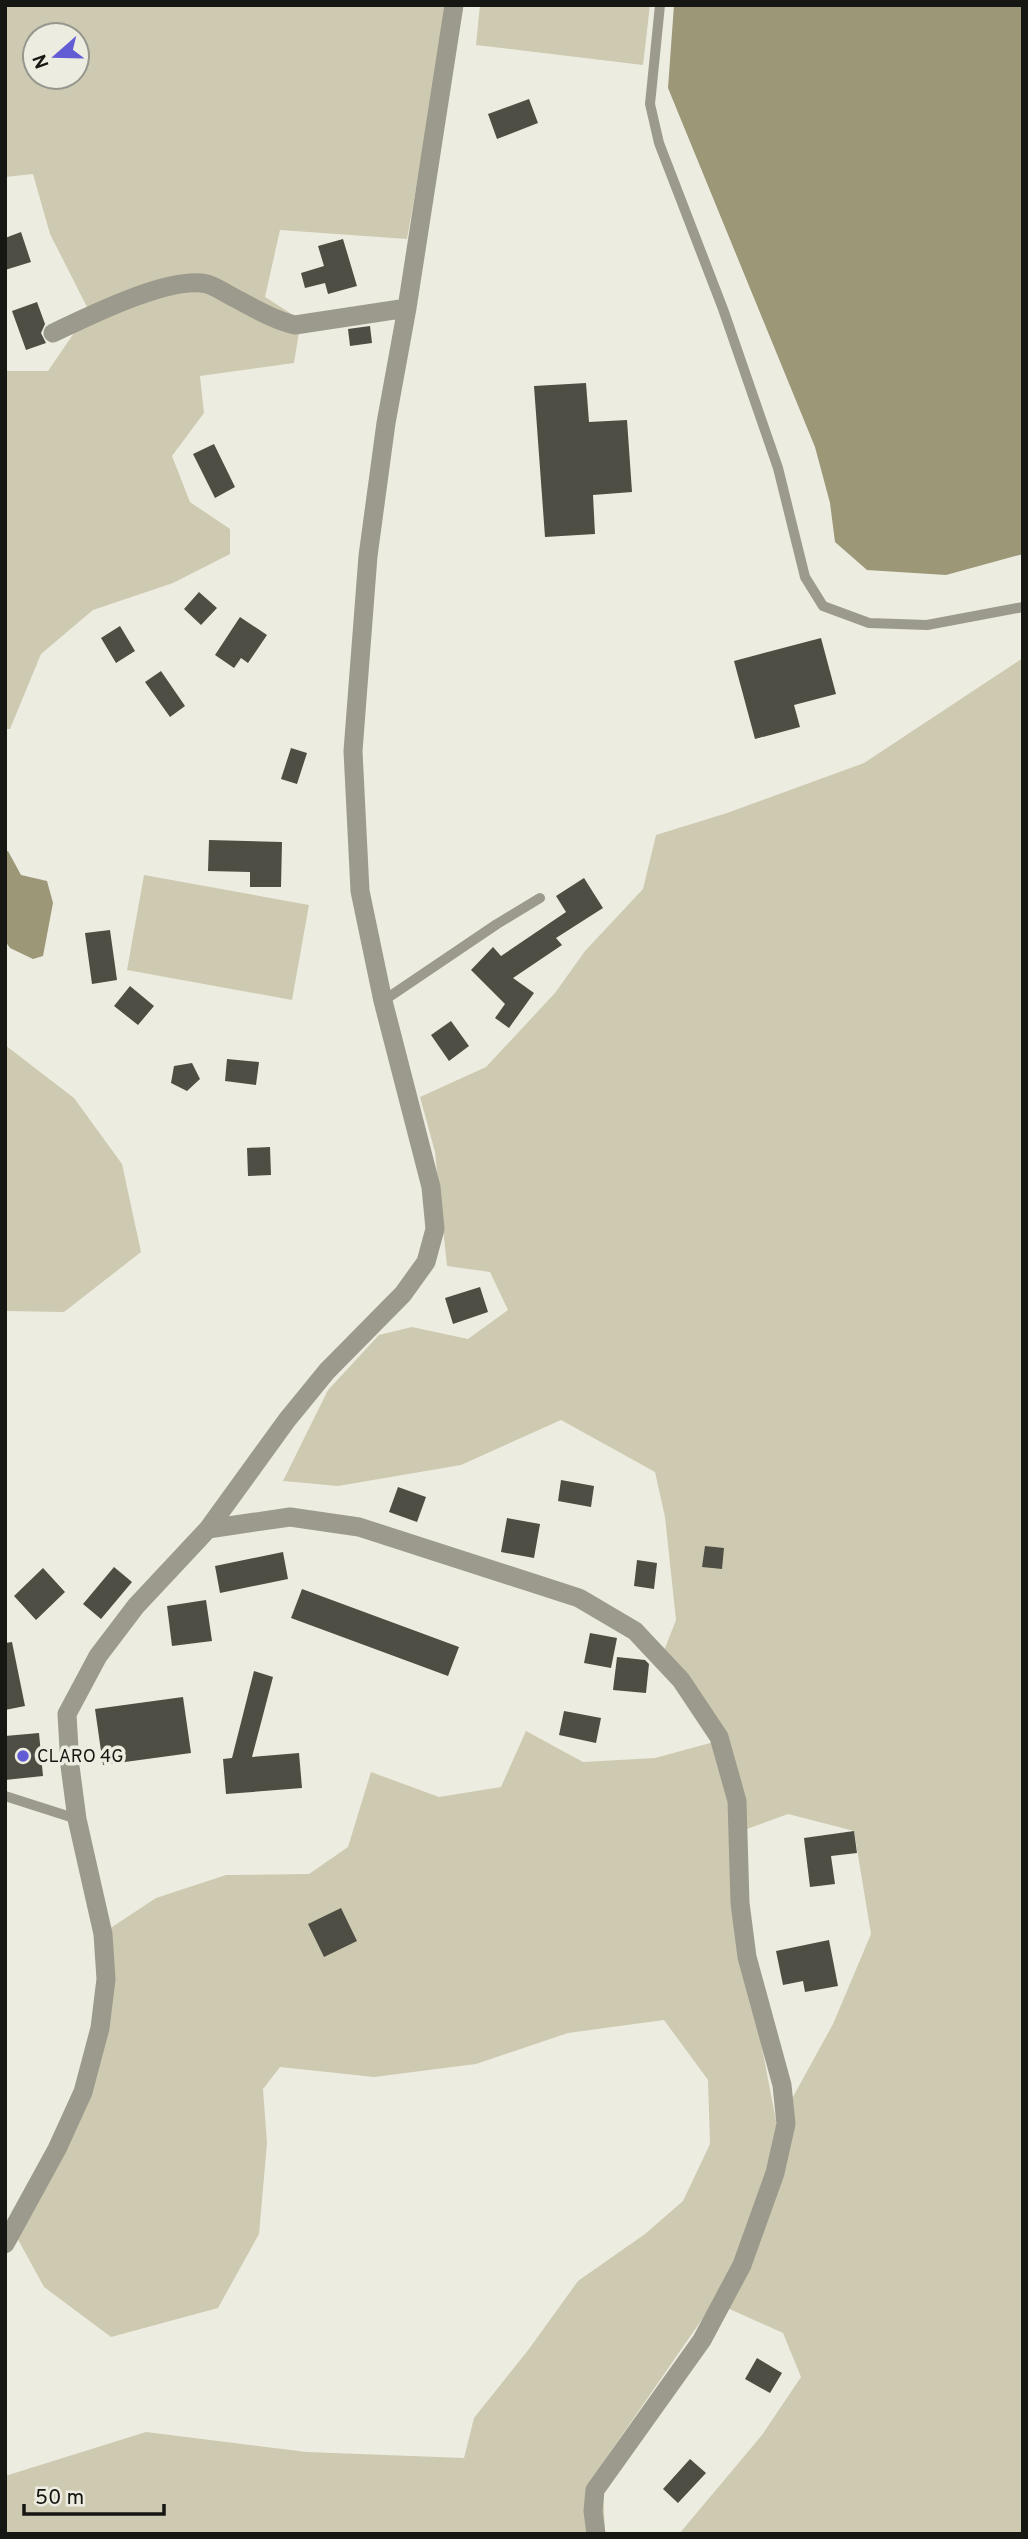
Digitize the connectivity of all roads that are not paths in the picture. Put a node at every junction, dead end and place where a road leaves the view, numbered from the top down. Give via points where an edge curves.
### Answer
1 (454, 5) edge
2 (660, 5) edge
3 (407, 308) junction
4 (53, 334) dead end
5 (1023, 607) edge
6 (540, 898) dead end
7 (383, 1002) junction
8 (208, 1529) junction
9 (5, 1796) edge
10 (77, 1819) junction
11 (5, 2244) edge
12 (596, 2534) edge

1 - 3 street
2 - 5 lane via 650,104 659,143 778,468 805,577 823,606 869,623 927,625
3 - 4 street via 295,325 208,284 192,282 123,302
3 - 7 street via 368,556 353,751 360,891
6 - 7 lane
7 - 8 street via 431,1187 435,1229 426,1262 403,1294 287,1420
8 - 10 street via 136,1606 106,1646 67,1714
8 - 12 street via 290,1517 359,1527 579,1598 635,1631 681,1680 719,1737 737,1801 740,1903 747,1957 782,2085 786,2124 775,2174 742,2265 702,2340 595,2490
9 - 10 lane
10 - 11 street via 103,1934 106,1979 100,2028 83,2092

